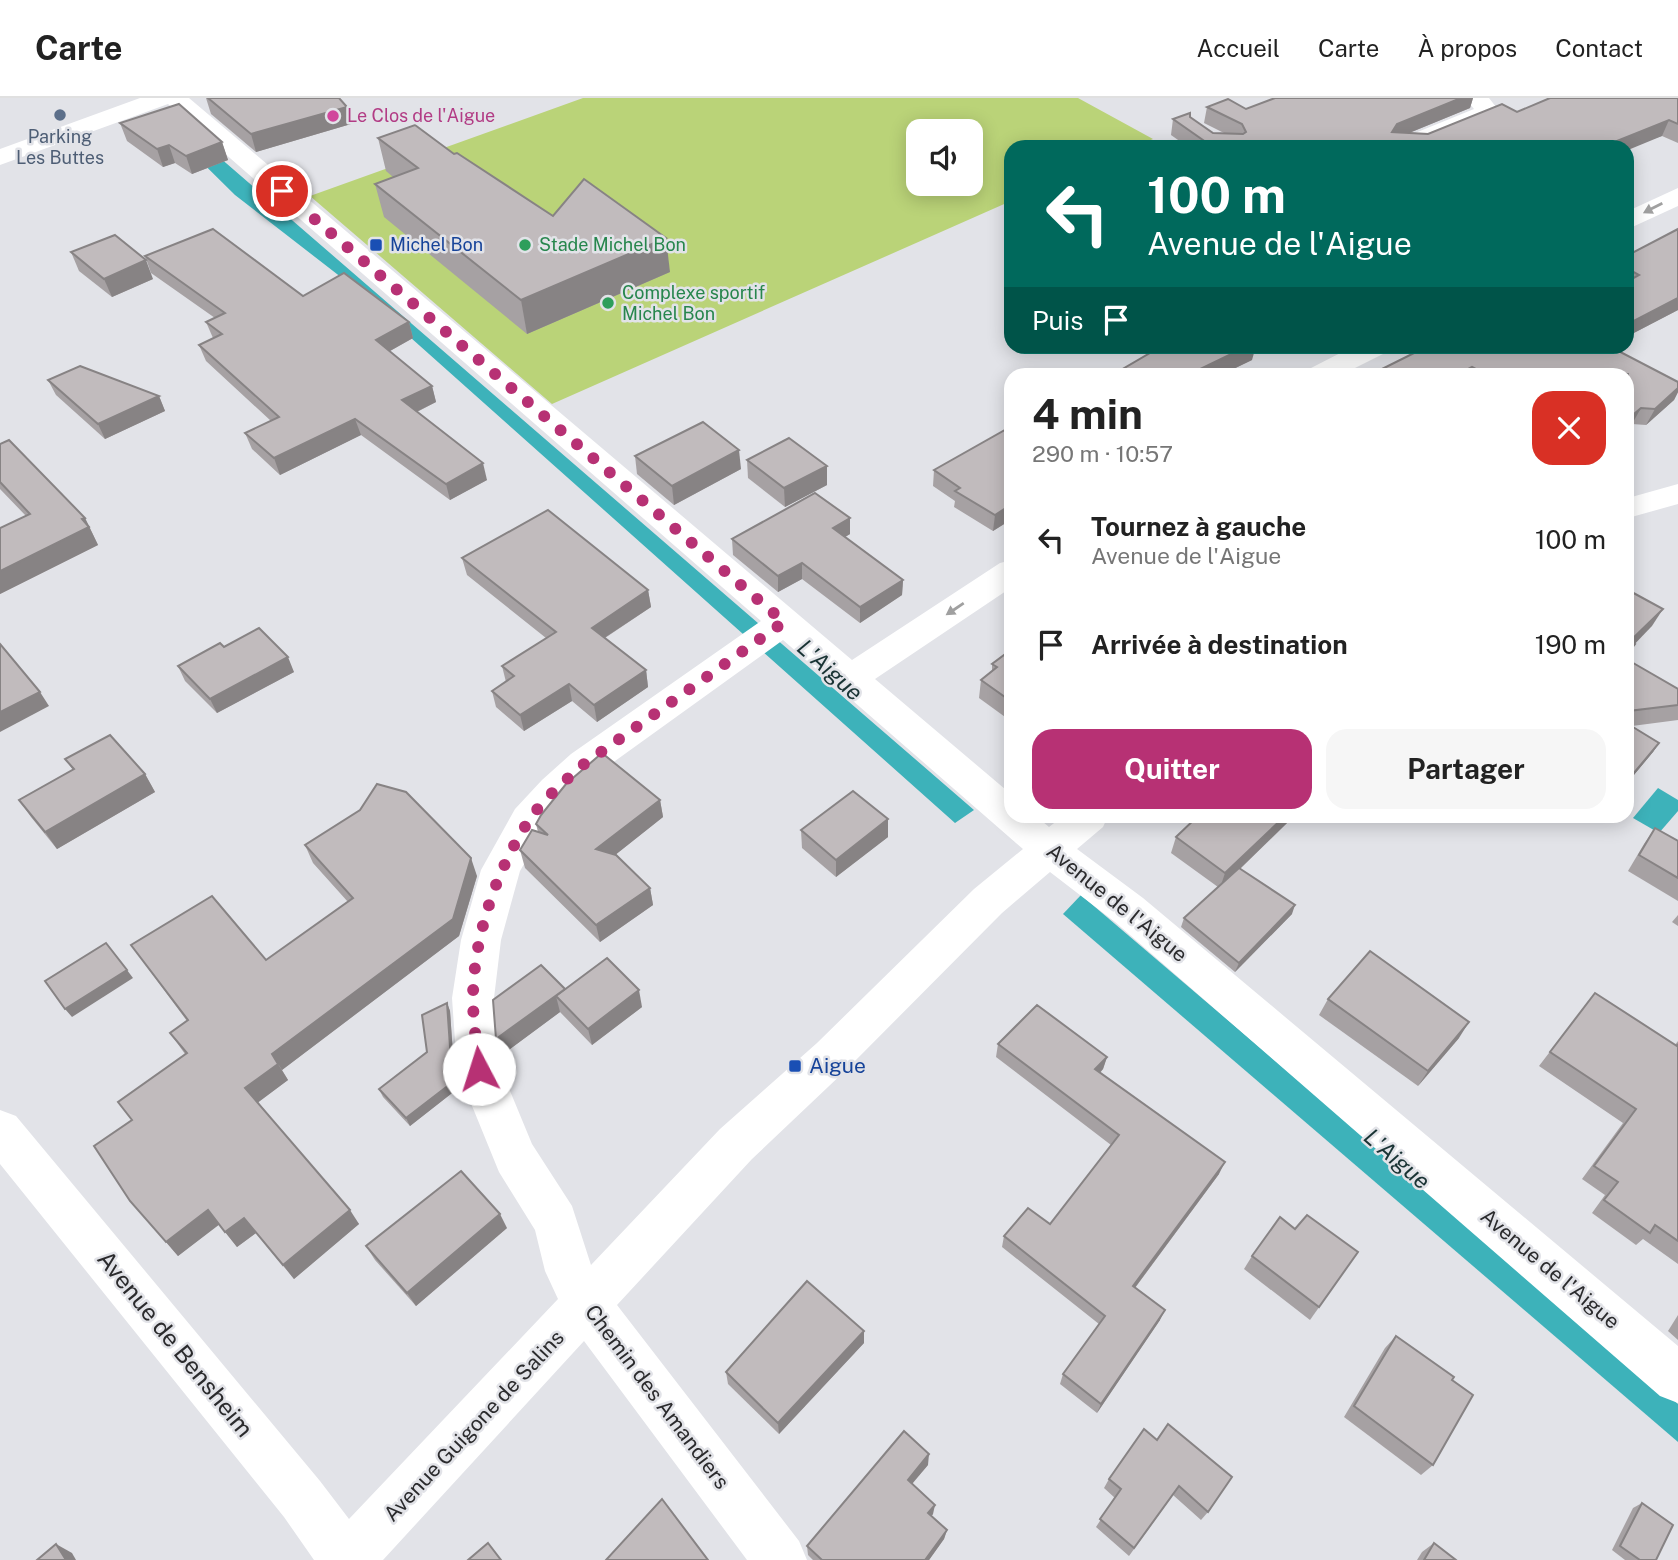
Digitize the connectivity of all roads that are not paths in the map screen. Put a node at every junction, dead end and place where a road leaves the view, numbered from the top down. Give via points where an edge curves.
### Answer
1 (164, 98) edge
2 (176, 98) edge
3 (1477, 98) edge
4 (1419, 140) edge
5 (0, 158) edge
6 (1678, 196) edge
7 (1634, 218) edge
8 (1361, 354) edge
9 (1333, 368) edge
10 (1678, 494) edge
11 (1634, 506) edge
12 (1004, 576) edge
13 (767, 632) junction
14 (851, 678) junction
15 (1081, 823) edge
16 (1032, 865) junction
17 (0, 1130) edge
18 (587, 1306) junction
19 (1678, 1378) edge
20 (346, 1560) edge
21 (780, 1560) edge

1 - 5 street
2 - 13 street, Avenue de l'Aigue
3 - 4 street via 1488,112
6 -> 7 street
8 - 9 street
10 - 11 street
12 -> 14 street
13 - 14 street, Avenue de l'Aigue
13 - 18 street, Chemin des Amandiers via 584,764 555,790 529,820 501,870 481,940 473,998 479,1069 515,1157 556,1222 569,1271
14 - 16 street, Avenue de l'Aigue
15 - 16 street, Avenue Guigone de Salins
16 - 18 street, Avenue Guigone de Salins via 736,1144
16 - 19 street, Avenue de l'Aigue via 1129,910
17 - 20 street, Avenue de Bensheim via 302,1499
18 - 20 street, Avenue Guigone de Salins
18 - 21 street, Chemin des Amandiers

